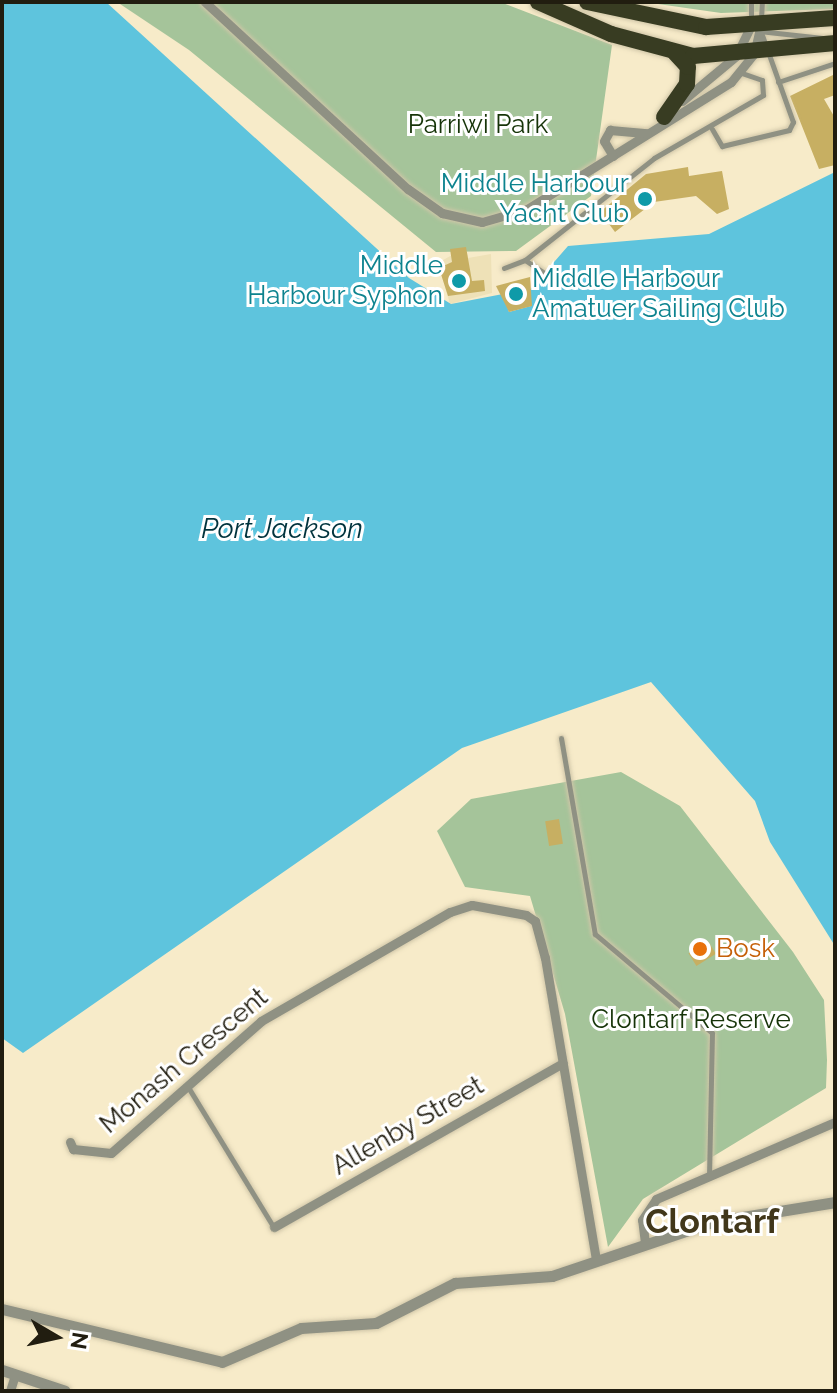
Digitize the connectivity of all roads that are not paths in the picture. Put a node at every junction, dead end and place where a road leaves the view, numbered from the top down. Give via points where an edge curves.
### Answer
1 (205, 2) edge
2 (538, 2) edge
3 (587, 2) edge
4 (751, 2) edge
5 (762, 2) edge
6 (835, 18) edge
7 (757, 27) junction
8 (835, 42) edge
9 (675, 53) junction
10 (762, 53) junction
11 (736, 56) junction
12 (835, 63) edge
13 (742, 73) junction
14 (778, 82) junction
15 (664, 117) junction
16 (712, 129) junction
17 (649, 132) junction
18 (613, 156) junction
19 (525, 260) junction
20 (504, 268) dead end
21 (555, 280) dead end
22 (561, 738) dead end
23 (563, 1063) junction
24 (188, 1087) junction
25 (835, 1122) edge
26 (70, 1142) dead end
27 (709, 1176) junction
28 (835, 1202) edge
29 (274, 1227) joint
30 (645, 1243) junction
31 (596, 1259) junction
32 (2, 1309) edge
33 (2, 1370) edge
34 (15, 1375) junction
35 (10, 1391) edge
36 (65, 1391) edge

1 - 18 street via 408,189 459,220 527,209
2 - 9 highway
3 - 7 highway via 677,24
4 - 7 lane
5 - 7 lane
6 - 7 highway
7 - 8 lane
7 - 10 street
7 - 10 lane
7 - 11 street
8 - 10 highway
9 - 11 highway
9 - 15 highway via 688,67 687,84
10 - 11 highway
10 - 13 street
10 - 14 lane
11 - 15 street
12 - 14 lane
13 - 16 lane via 762,80 763,95
13 - 17 street
14 - 16 lane via 793,122 789,130 722,146
15 - 17 street
16 - 19 lane via 654,158
17 - 18 street
17 - 18 street via 610,130 604,141
19 - 20 lane
19 - 21 lane
22 - 27 lane via 595,934 712,1033
23 - 24 street, Monash Crescent via 535,921 472,905 450,912 261,1021
23 - 29 street, Allenby Street
23 - 31 street
24 - 26 street, Monash Crescent via 111,1153 73,1149
24 - 29 lane
25 - 27 street
27 - 30 street via 656,1199 642,1220
28 - 30 street via 712,1222
30 - 31 street
31 - 32 street via 552,1276 455,1283 376,1323 301,1328 222,1362
33 - 34 street
34 - 35 street
34 - 36 street

